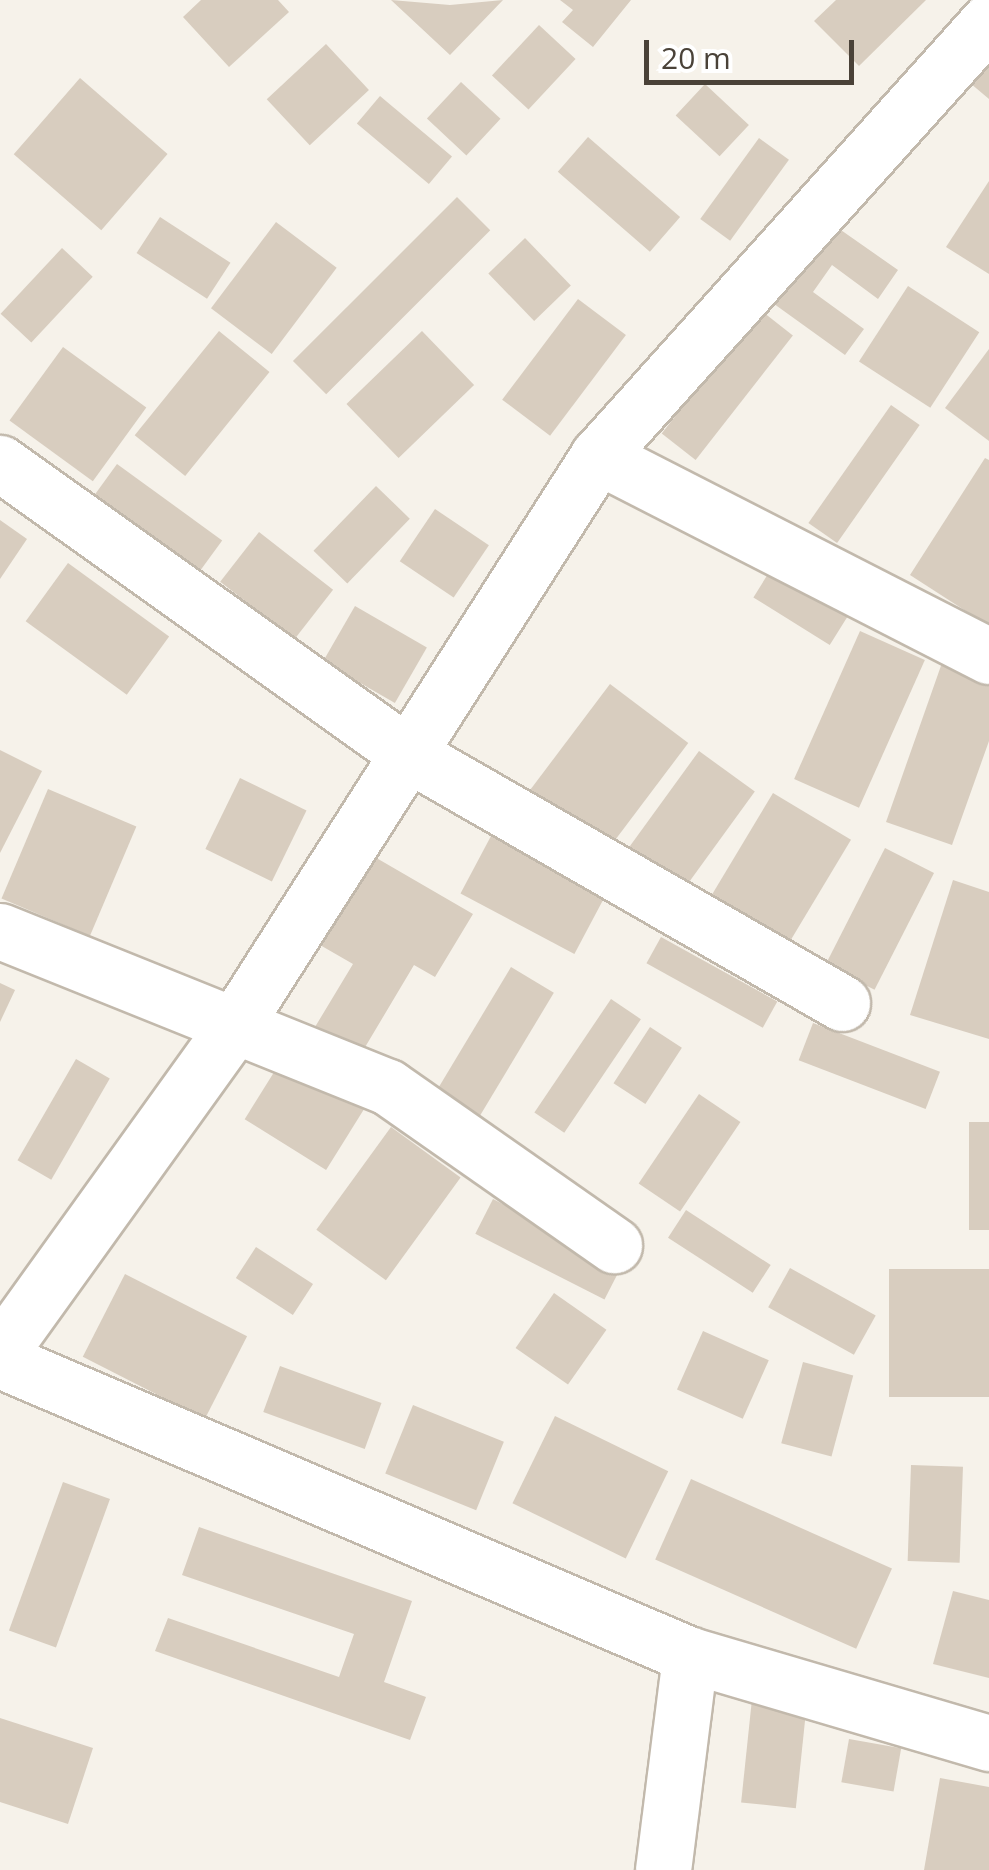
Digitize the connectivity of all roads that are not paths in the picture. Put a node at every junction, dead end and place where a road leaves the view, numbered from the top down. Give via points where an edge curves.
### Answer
1 (989, 21) edge
2 (598, 456) junction
3 (0, 463) edge
4 (989, 656) edge
5 (405, 752) junction
6 (0, 931) edge
7 (842, 1003) dead end
8 (234, 1026) junction
9 (614, 1245) dead end
10 (0, 1352) edge
11 (0, 1360) edge
12 (690, 1655) junction
13 (989, 1743) edge
14 (663, 1870) edge

1 - 2 street
2 - 4 street
2 - 5 street
3 - 5 street
5 - 7 street
5 - 8 street
6 - 8 street
8 - 9 street via 295,1042 388,1087
8 - 10 street
11 - 12 street
12 - 13 street
12 - 14 street

